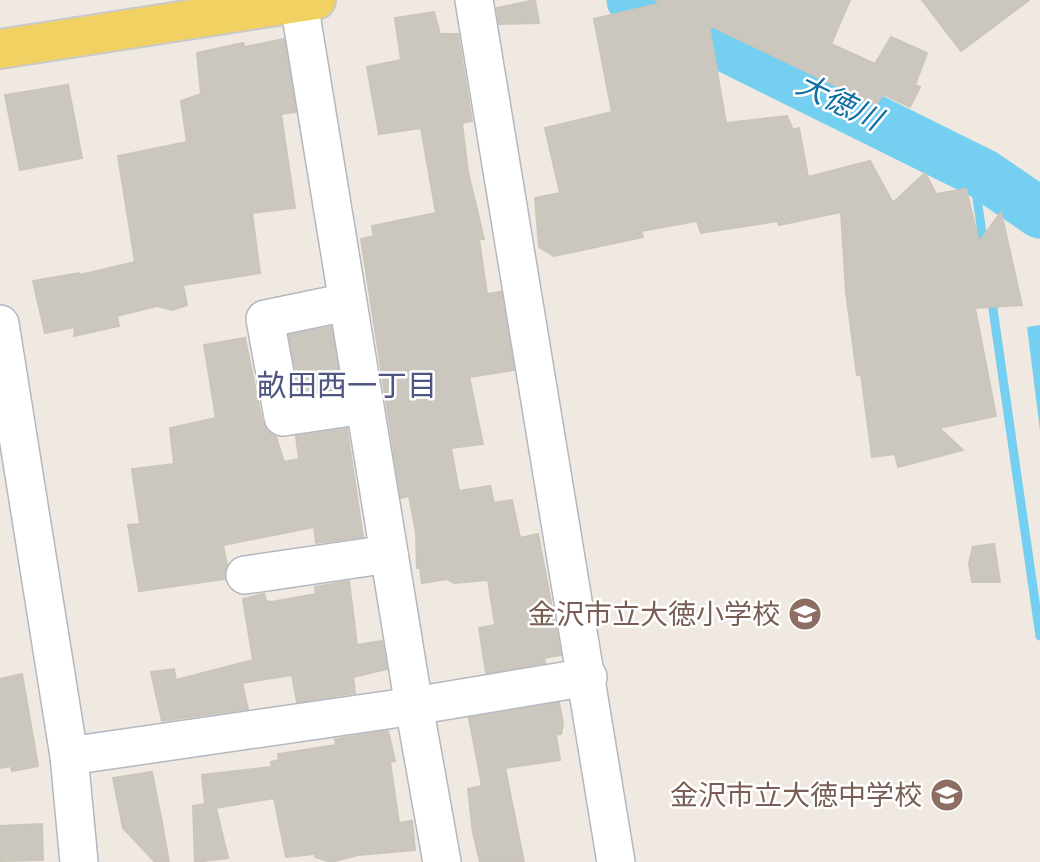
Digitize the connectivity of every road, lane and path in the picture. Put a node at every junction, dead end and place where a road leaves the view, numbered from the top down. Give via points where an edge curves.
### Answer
1 (154, 0) edge
2 (474, 0) edge
3 (291, 2) edge
4 (0, 25) edge
5 (0, 49) edge
6 (348, 302) junction
7 (0, 324) edge
8 (364, 405) junction
9 (389, 554) junction
10 (245, 575) dead end
11 (588, 677) junction
12 (414, 706) junction
13 (69, 755) junction
14 (79, 862) edge
15 (441, 862) edge
16 (616, 862) edge

1 - 4 main road
2 - 11 street
3 - 5 main road
3 - 6 street
6 - 8 street
6 - 8 street via 265,319 284,417
7 - 13 street
8 - 9 street
9 - 10 street
9 - 12 street
11 - 12 street
11 - 16 street
12 - 13 street
12 - 15 street
13 - 14 street

